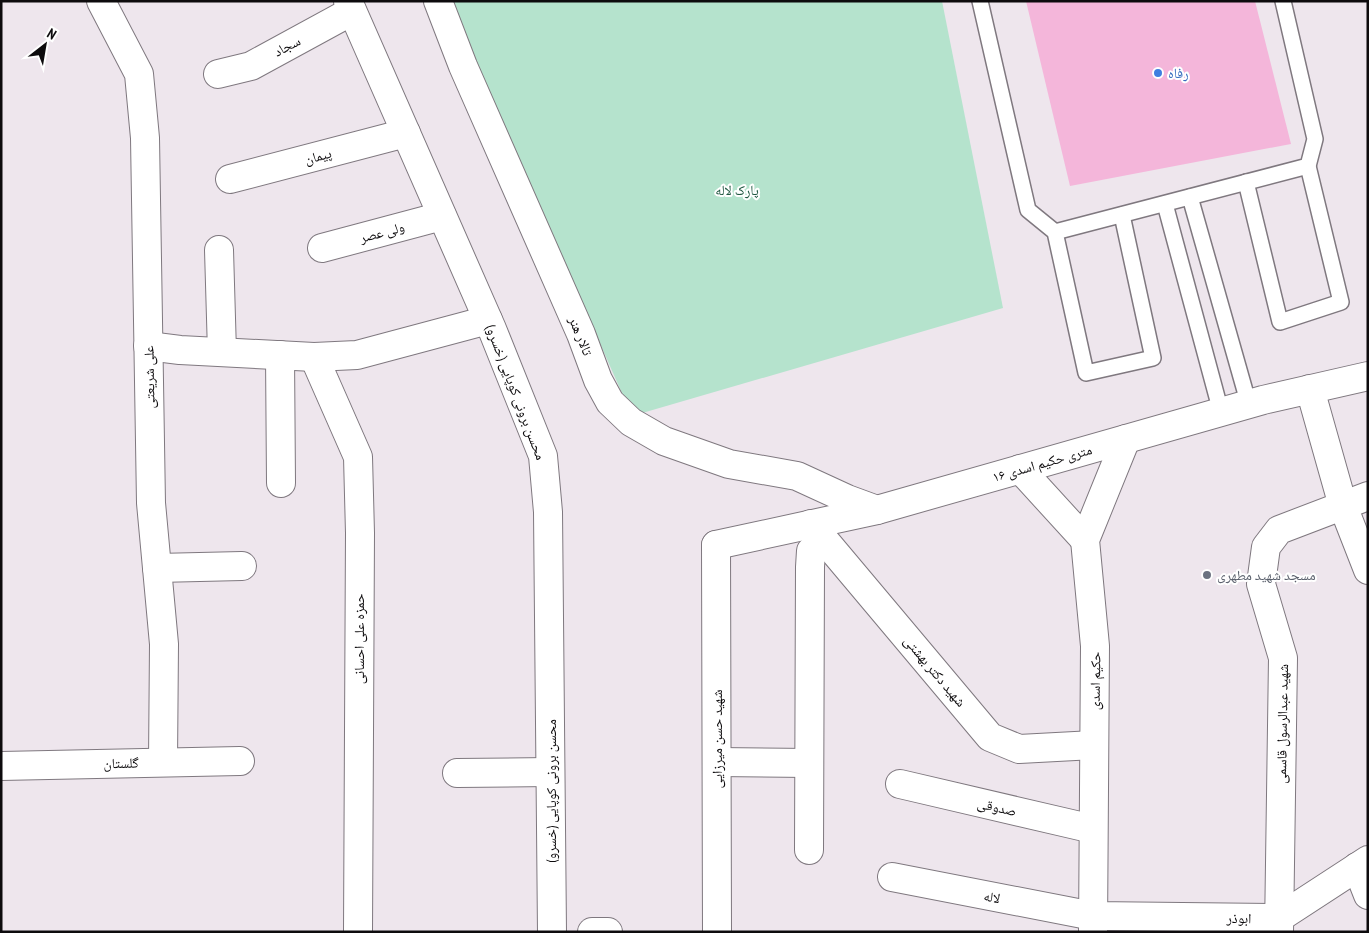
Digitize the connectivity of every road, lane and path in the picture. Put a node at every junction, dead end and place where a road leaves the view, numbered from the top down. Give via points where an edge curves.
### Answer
1 (101, 1) edge
2 (438, 1) edge
3 (980, 1) edge
4 (1283, 1) edge
5 (350, 6) edge
6 (218, 74) dead end
7 (406, 133) junction
8 (1308, 166) junction
9 (230, 180) dead end
10 (1246, 182) junction
11 (1190, 197) junction
12 (1166, 204) junction
13 (1122, 215) junction
14 (442, 216) junction
15 (1055, 232) junction
16 (322, 248) dead end
17 (219, 250) dead end
18 (488, 320) junction
19 (148, 346) junction
20 (222, 352) junction
21 (280, 355) junction
22 (314, 357) junction
23 (1368, 376) edge
24 (1310, 389) junction
25 (1249, 404) junction
26 (1221, 412) junction
27 (1126, 439) junction
28 (1020, 469) junction
29 (281, 483) dead end
30 (1368, 496) edge
31 (1343, 506) junction
32 (877, 510) junction
33 (817, 532) junction
34 (1085, 540) junction
35 (716, 545) joint
36 (242, 566) dead end
37 (157, 568) junction
38 (1368, 570) edge
39 (1094, 745) junction
40 (162, 762) junction
41 (240, 762) dead end
42 (717, 762) junction
43 (809, 763) junction
44 (1, 766) edge
45 (550, 772) junction
46 (458, 773) dead end
47 (900, 784) dead end
48 (1093, 829) junction
49 (809, 850) dead end
50 (1362, 863) edge
51 (892, 877) dead end
52 (1368, 895) edge
53 (1093, 924) edge
54 (1279, 925) edge
55 (358, 932) edge
56 (552, 932) edge
57 (592, 932) edge
58 (608, 932) edge
59 (717, 932) edge

1 - 19 street, علی شریعتی via 139,74 145,138
2 - 32 street, تالار هنر via 463,66 610,402 631,422 664,441 730,464 797,476
3 - 15 lane via 1028,210
4 - 8 lane via 1315,139
5 - 6 street, سجاد via 251,66
5 - 7 street, محسن برونی کوپایی (خسرو)
7 - 9 street, پیمان
7 - 14 street, محسن برونی کوپایی (خسرو)
8 - 10 lane
8 - 10 lane via 1341,302 1280,322
10 - 11 lane
11 - 12 lane
11 - 25 lane
12 - 13 lane
12 - 26 lane
13 - 15 lane
13 - 15 lane via 1153,358 1086,373
14 - 16 street, ولی عصر
14 - 18 street, محسن برونی کوپایی (خسرو)
17 - 20 street
18 - 22 street via 357,355
18 - 45 street, محسن برونی کوپایی (خسرو) via 543,456 548,512
19 - 20 street
19 - 37 street, علی شریعتی via 151,503
20 - 21 street
21 - 22 street
21 - 29 street
22 - 55 street, حمزه علی احسانی via 358,457
23 - 24 street, ۱۶ متری حکیم اسدی
24 - 25 street, ۱۶ متری حکیم اسدی
24 - 31 street
25 - 26 street, ۱۶ متری حکیم اسدی
26 - 27 street, ۱۶ متری حکیم اسدی
27 - 28 street, ۱۶ متری حکیم اسدی
27 - 34 street, حکیم اسدی
28 - 32 street, ۱۶ متری حکیم اسدی
28 - 34 street
30 - 31 street, شهید عبدالرسول قاسمی
31 - 38 street
31 - 54 street, شهید عبدالرسول قاسمی via 1279,530 1266,547 1261,584 1284,658
32 - 33 street, ۱۶ متری حکیم اسدی
33 - 35 street, ۱۶ متری حکیم اسدی
33 - 39 street, شهید دکتر بهشتی via 990,737 1019,749
33 - 43 street via 810,567
34 - 39 street, حکیم اسدی via 1095,646
35 - 42 street, شهید حسن میرزایی
36 - 37 street
37 - 40 street, علی شریعتی via 164,644
39 - 48 street, حکیم اسدی
40 - 41 street, گلستان
40 - 44 street, گلستان
42 - 43 street
42 - 59 street, شهید حسن میرزایی
43 - 49 street
45 - 46 street
45 - 56 street, محسن برونی کوپایی (خسرو)
47 - 48 street, صدوقی
48 - 53 street, حکیم اسدی
50 - 52 street
50 - 54 street
51 - 53 street, لاله
53 - 54 street, ابوذر
57 - 58 street

